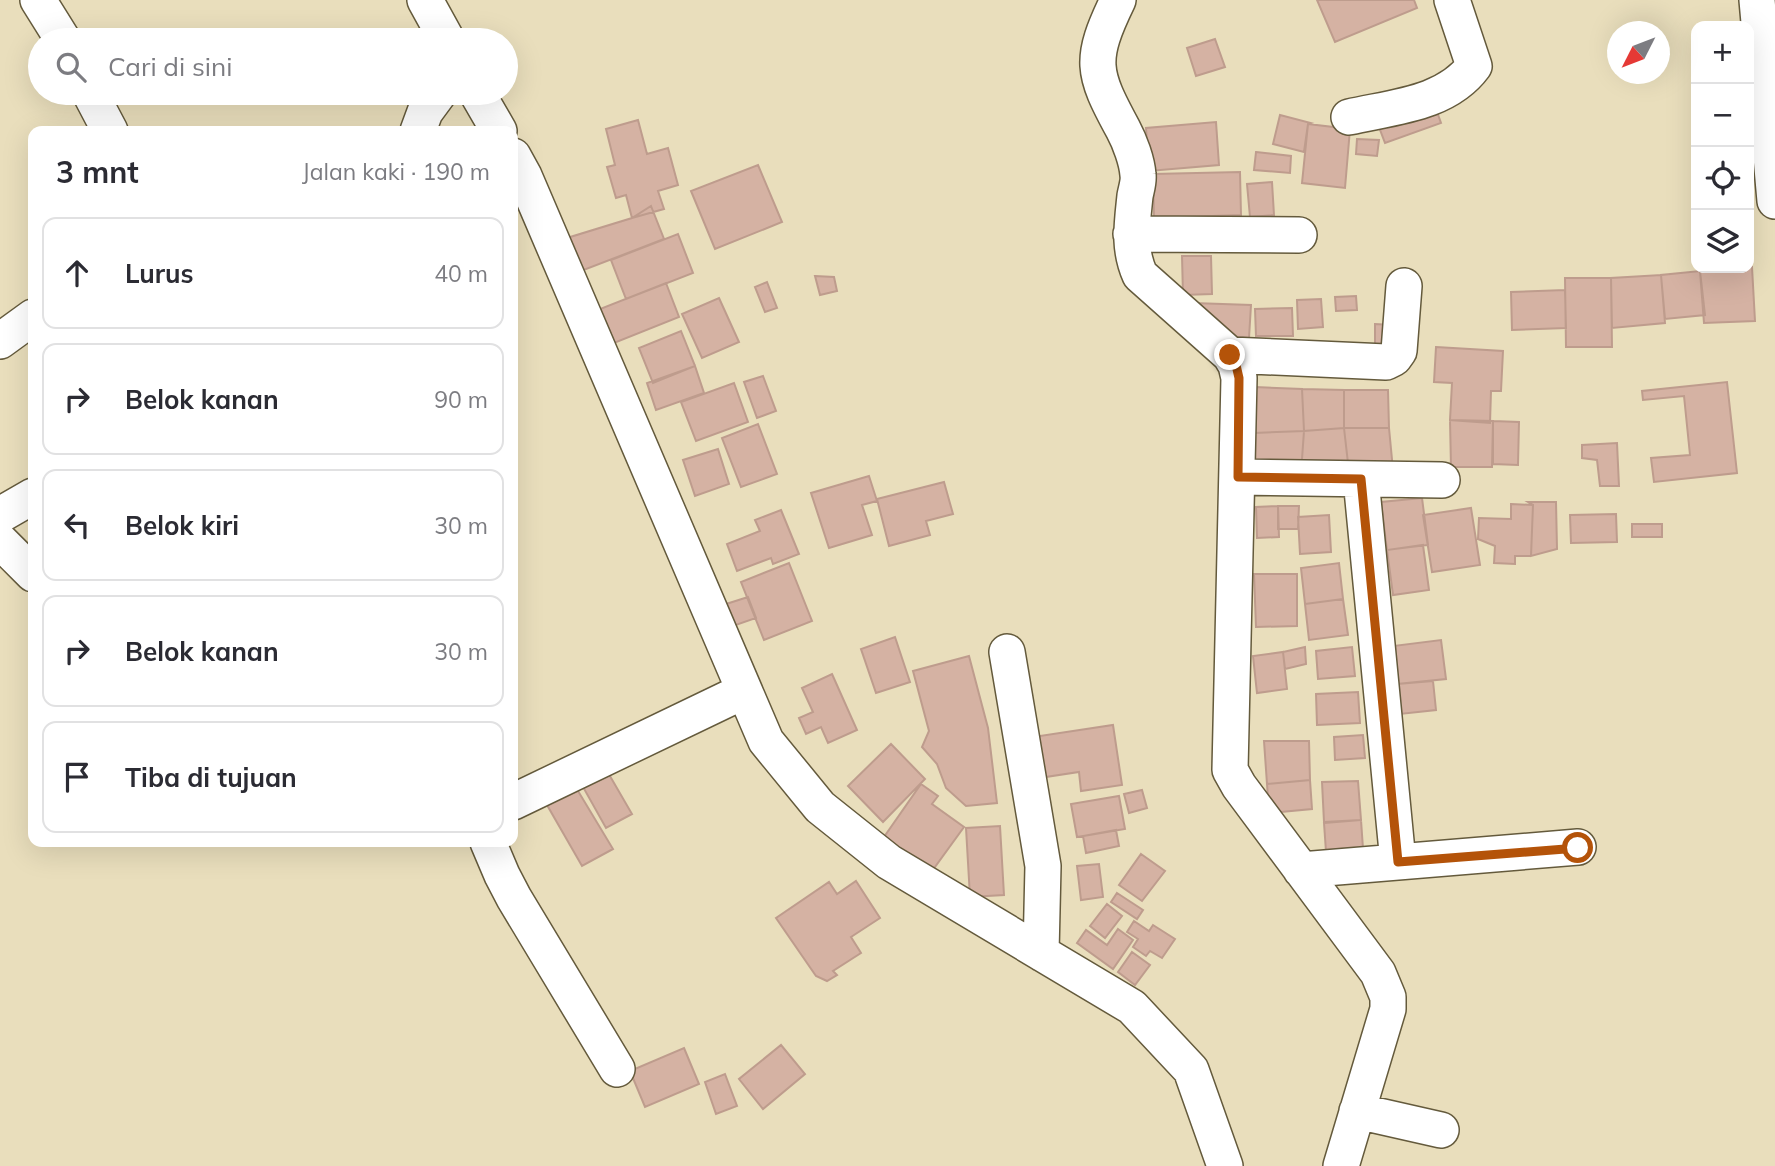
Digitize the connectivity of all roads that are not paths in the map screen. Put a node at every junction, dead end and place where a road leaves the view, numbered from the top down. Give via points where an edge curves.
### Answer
1 (38, 0) edge
2 (425, 0) edge
3 (1118, 0) edge
4 (1452, 0) edge
5 (1757, 0) edge
6 (55, 28) edge
7 (440, 28) edge
8 (96, 105) edge
9 (430, 105) edge
10 (484, 105) edge
11 (1349, 117) dead end
12 (107, 126) edge
13 (420, 126) edge
14 (496, 126) edge
15 (518, 166) edge
16 (1775, 201) edge
17 (1130, 234) junction
18 (1299, 235) dead end
19 (1404, 286) dead end
20 (28, 321) edge
21 (0, 341) edge
22 (1230, 355) junction
23 (1238, 477) junction
24 (1361, 479) junction
25 (1441, 480) dead end
26 (28, 499) edge
27 (0, 515) edge
28 (0, 541) edge
29 (28, 569) edge
30 (1007, 652) dead end
31 (744, 691) junction
32 (518, 800) edge
33 (490, 847) edge
34 (1578, 848) dead end
35 (1398, 862) junction
36 (1301, 870) junction
37 (1041, 953) junction
38 (617, 1069) dead end
39 (1357, 1111) junction
40 (1441, 1130) dead end
41 (1225, 1166) edge
42 (1341, 1166) edge

1 - 6 street
2 - 7 street
3 - 17 street via 1097,54 1097,72 1138,175
4 - 11 street via 1474,66 1464,80 1431,97
5 - 16 street
8 - 12 street
9 - 13 street
10 - 14 street
15 - 31 street
17 - 18 street
17 - 22 street via 1140,275
19 - 22 street via 1399,351 1386,362
20 - 21 street
22 - 23 street via 1239,378
23 - 24 street
23 - 36 street via 1230,770
24 - 25 street
24 - 35 street
26 - 27 street
28 - 29 street
30 - 37 street via 1043,866
31 - 32 street
31 - 37 street via 766,741 820,807 889,862
33 - 38 street via 502,875
34 - 35 street
35 - 36 street
36 - 39 street via 1378,972 1388,997
37 - 41 street via 1132,1007 1191,1070
39 - 40 street
39 - 42 street

